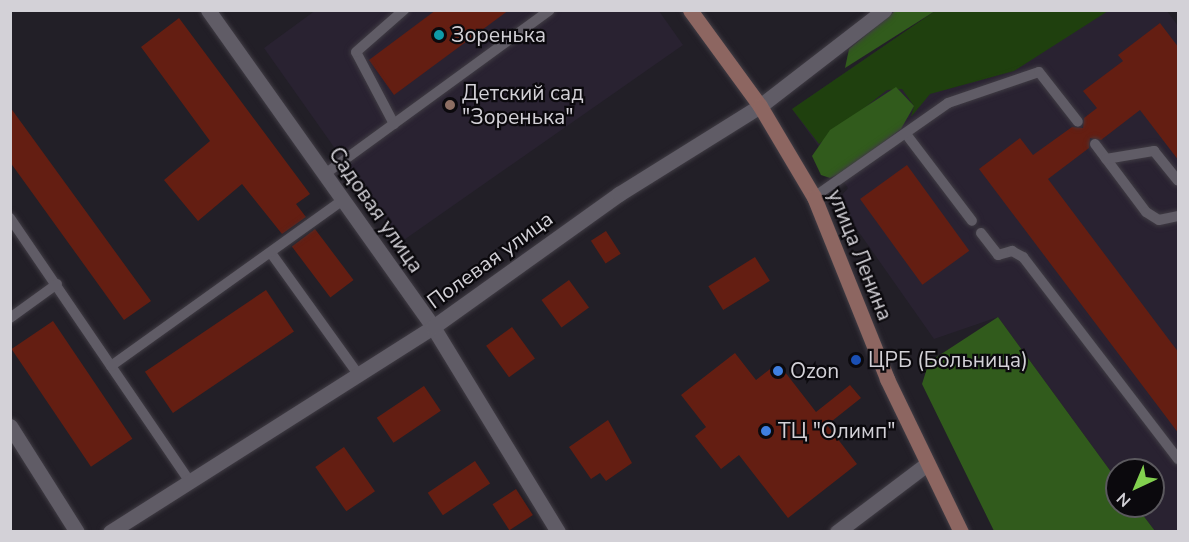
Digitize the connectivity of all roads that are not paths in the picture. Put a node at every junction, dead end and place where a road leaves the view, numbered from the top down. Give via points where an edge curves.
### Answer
1 (208, 10) edge
2 (404, 10) edge
3 (550, 10) edge
4 (690, 10) edge
5 (884, 10) edge
6 (760, 106) junction
7 (1078, 122) dead end
8 (394, 124) junction
9 (906, 134) junction
10 (1095, 144) dead end
11 (1106, 159) junction
12 (325, 174) junction
13 (1179, 181) edge
14 (814, 197) junction
15 (343, 200) junction
16 (1179, 216) edge
17 (10, 218) edge
18 (972, 221) dead end
19 (981, 233) dead end
20 (271, 253) junction
21 (57, 284) junction
22 (10, 318) edge
23 (433, 327) junction
24 (111, 366) junction
25 (358, 374) junction
26 (10, 426) edge
27 (1179, 459) edge
28 (927, 464) junction
29 (189, 480) junction
30 (77, 531) edge
31 (110, 531) edge
32 (558, 531) edge
33 (837, 531) edge
34 (961, 531) edge

1 - 12 street, Садовая улица
2 - 8 lane via 356,52
3 - 8 lane
4 - 6 street, улица Ленина
5 - 6 street, Полевая улица
6 - 14 street, улица Ленина
6 - 23 street, Полевая улица via 619,194
7 - 9 lane via 1040,72 948,103
8 - 12 lane
9 - 14 lane
9 - 18 lane
10 - 11 lane
11 - 13 lane via 1154,151
11 - 16 lane via 1146,212 1159,220
12 - 15 street, Садовая улица
14 - 28 street, улица Ленина
15 - 20 lane
15 - 23 street, Садовая улица
17 - 21 lane
19 - 27 lane via 998,255 1012,251 1023,257
20 - 24 lane
20 - 25 lane
21 - 22 lane
21 - 24 lane
23 - 25 street, Полевая улица
23 - 32 street, Садовая улица
24 - 29 lane
25 - 29 street, Полевая улица
26 - 30 street
28 - 33 street
28 - 34 street, улица Ленина
29 - 31 street, Полевая улица

